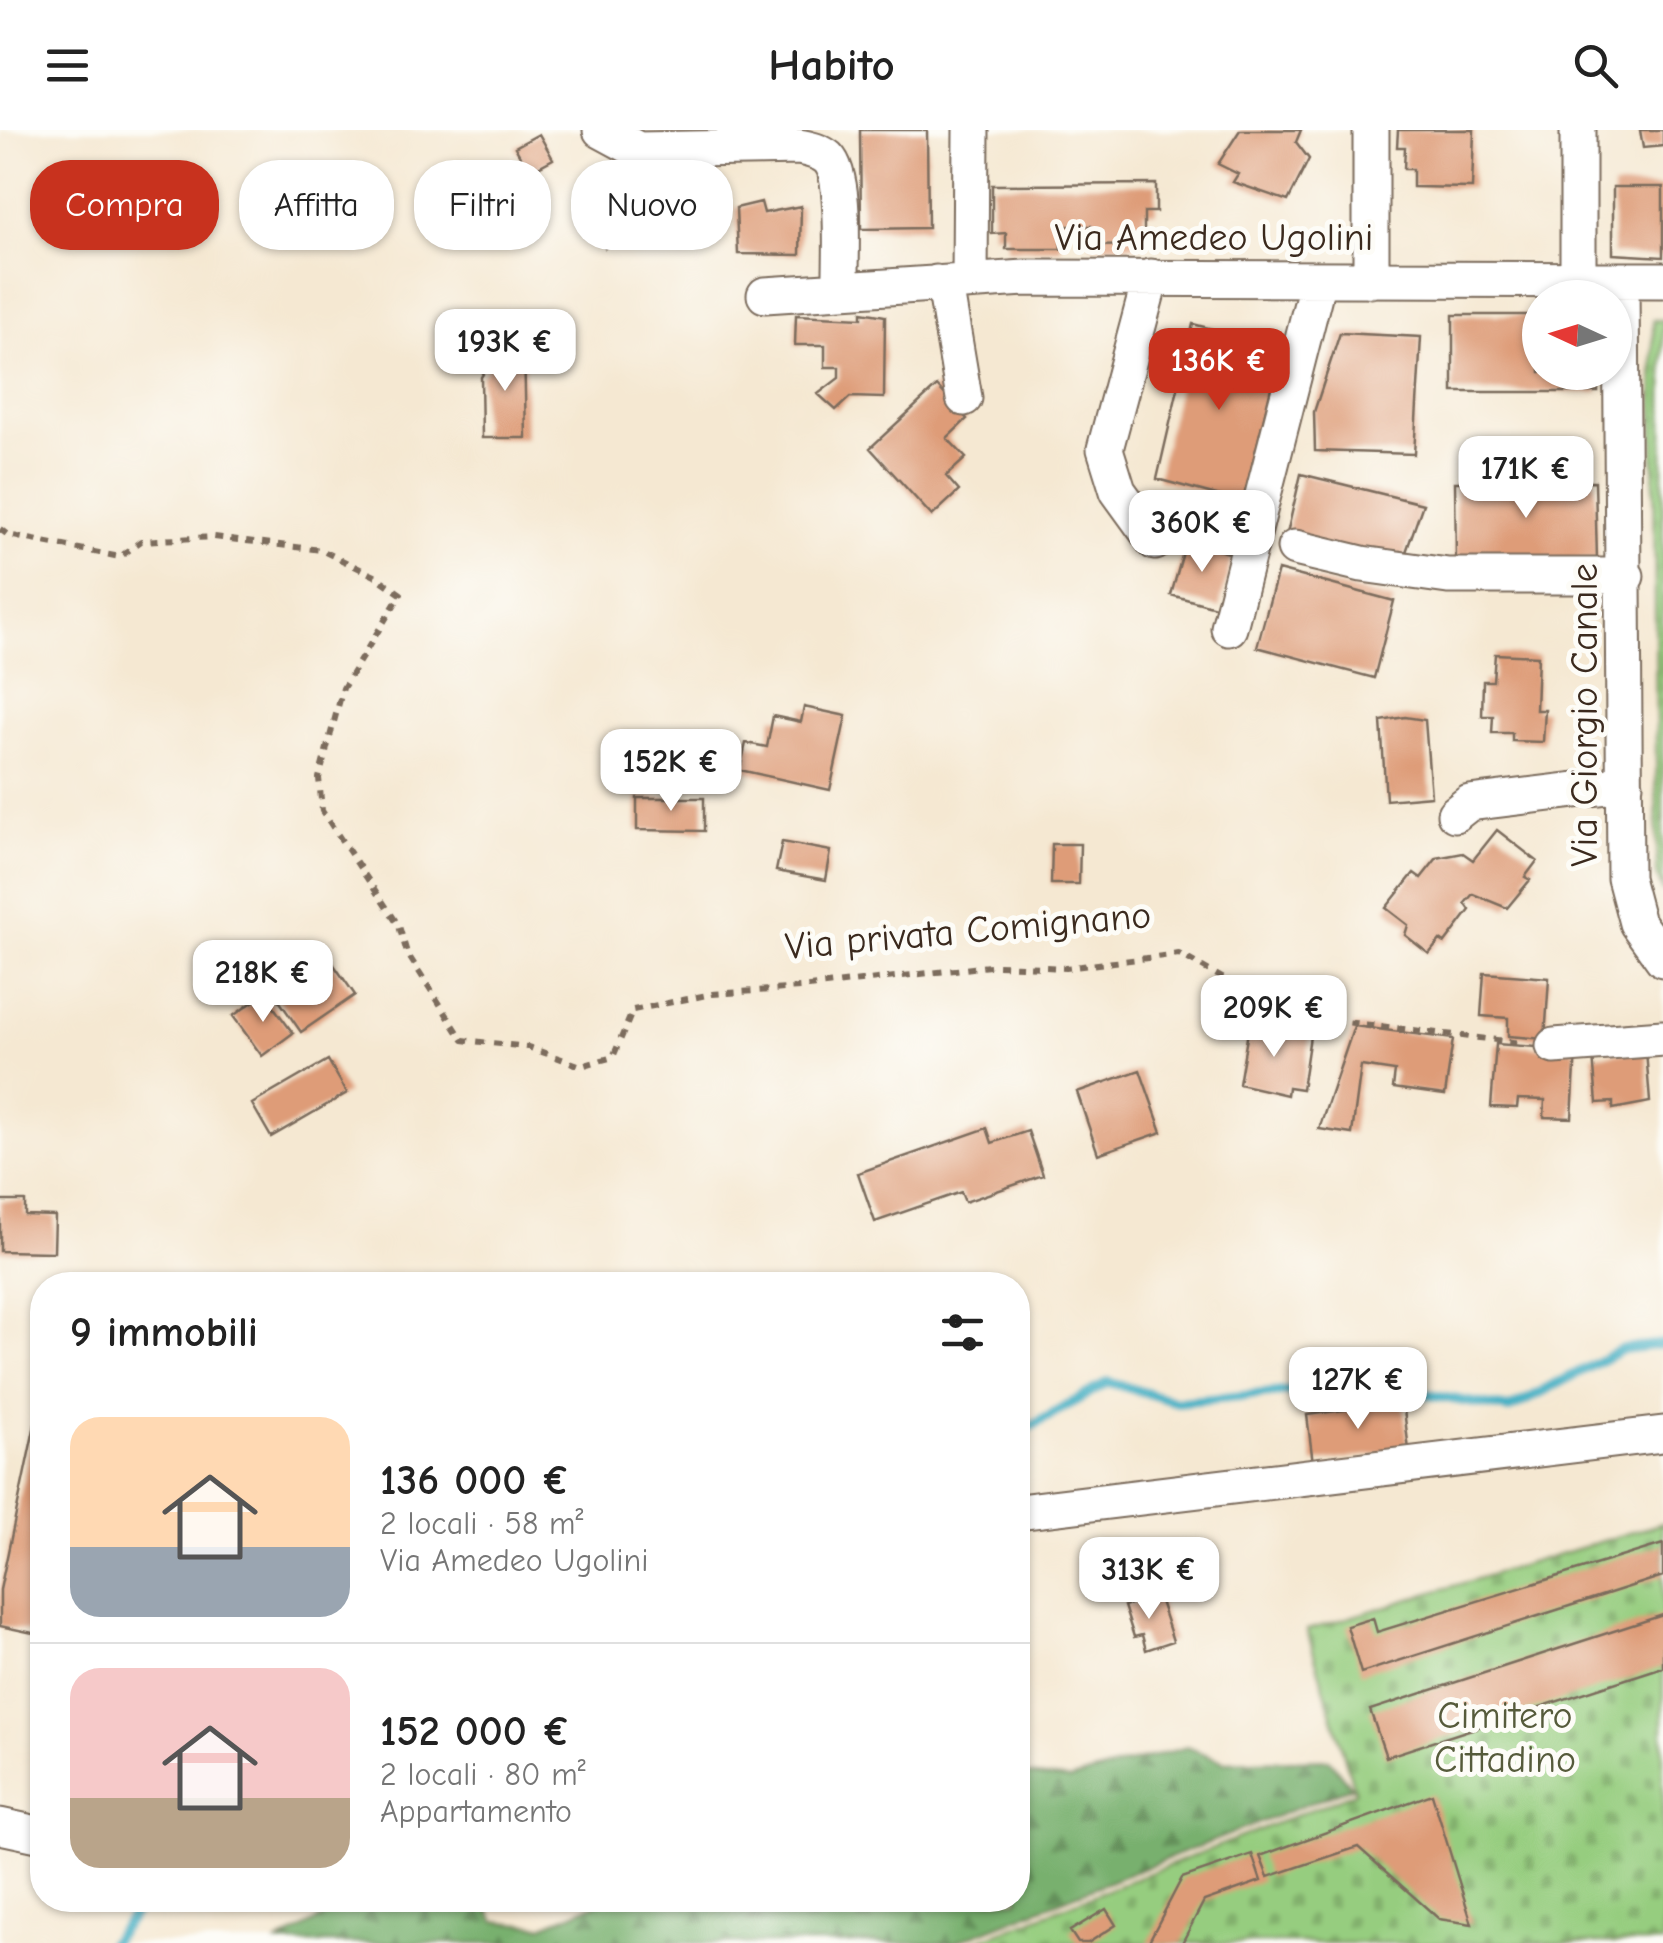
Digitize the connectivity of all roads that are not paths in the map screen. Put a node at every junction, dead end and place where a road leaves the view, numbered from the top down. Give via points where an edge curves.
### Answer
1 (601, 130) edge
2 (971, 130) edge
3 (1371, 130) edge
4 (1578, 130) edge
5 (1151, 277) junction
6 (1318, 280) junction
7 (1371, 280) junction
8 (1578, 280) edge
9 (1632, 280) edge
10 (1663, 280) edge
11 (1522, 281) edge
12 (953, 282) junction
13 (840, 289) junction
14 (765, 295) dead end
15 (1623, 390) edge
16 (964, 398) dead end
17 (1155, 542) dead end
18 (1295, 548) dead end
19 (1626, 576) junction
20 (1229, 628) dead end
21 (1625, 784) junction
22 (1455, 814) dead end
23 (1663, 959) edge
24 (1663, 1038) edge
25 (1554, 1046) road end
26 (1663, 1434) edge
27 (1030, 1511) edge
28 (0, 1826) edge
29 (30, 1832) edge

1 - 13 street via 638,150 799,146 819,152 832,163 838,184
2 - 12 street
3 - 7 street
4 - 8 street
5 - 6 street, Via Amedeo Ugolini
5 - 12 street, Via Amedeo Ugolini
5 - 17 street via 1105,449 1118,491
6 - 7 street, Via Amedeo Ugolini
6 - 20 street
7 - 11 street, Via Amedeo Ugolini
9 - 10 street, Via Amedeo Ugolini
12 - 13 street, Via Amedeo Ugolini
12 - 16 street via 947,297
13 - 14 street, Via Amedeo Ugolini
15 - 19 street, Via Giorgio Canale
18 - 19 street via 1448,576
19 - 21 street, Via Giorgio Canale
21 - 22 street via 1469,803
21 - 23 street, Via Giorgio Canale via 1625,878 1637,923
24 - 25 street
26 - 27 street
28 - 29 street

